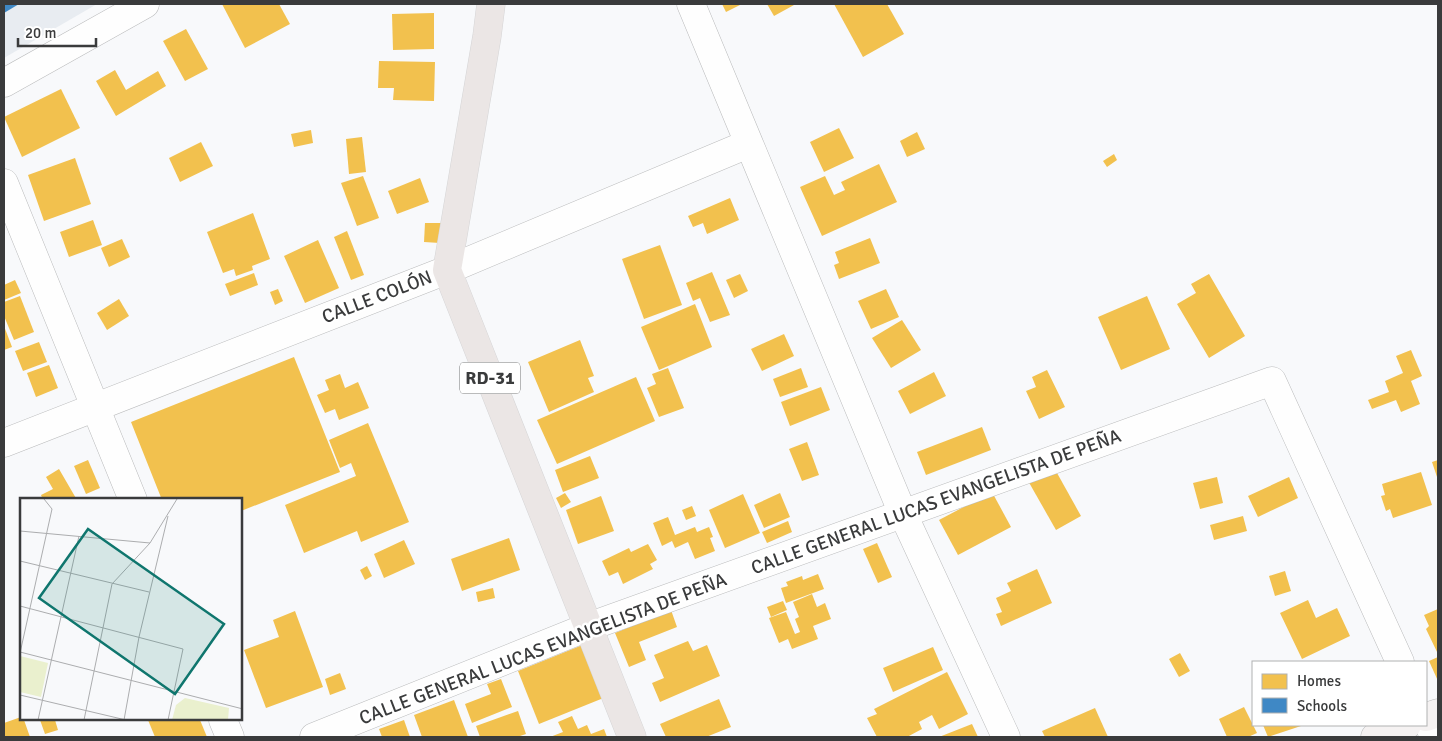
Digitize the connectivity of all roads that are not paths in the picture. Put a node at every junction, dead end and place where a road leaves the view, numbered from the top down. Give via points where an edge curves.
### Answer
1 (145, 4) edge
2 (491, 4) edge
3 (691, 4) edge
4 (4, 83) edge
5 (748, 144) junction
6 (4, 183) edge
7 (447, 270) junction
8 (96, 408) junction
9 (4, 443) edge
10 (132, 498) edge
11 (903, 514) junction
12 (588, 627) junction
13 (1400, 661) edge
14 (1427, 720) edge
15 (223, 721) edge
16 (1404, 726) edge
17 (230, 737) edge
18 (314, 737) edge
19 (632, 737) edge
20 (1006, 737) edge
21 (1375, 737) edge
22 (1434, 737) edge

1 - 4 street
2 - 7 main road
3 - 5 street
5 - 7 street, CALLE COLÓN
5 - 11 street
6 - 8 street
7 - 8 street, CALLE COLÓN
7 - 12 main road, RD-31
8 - 9 street, CALLE COLÓN
8 - 10 street
11 - 12 street, CALLE GENERAL LUCAS EVANGELISTA DE PEÑA
11 - 13 street, CALLE GENERAL LUCAS EVANGELISTA DE PEÑA via 1272,381
11 - 20 street
12 - 18 street, CALLE GENERAL LUCAS EVANGELISTA DE PEÑA
12 - 19 main road, RD-31
14 - 22 street
15 - 17 street
16 - 21 street

